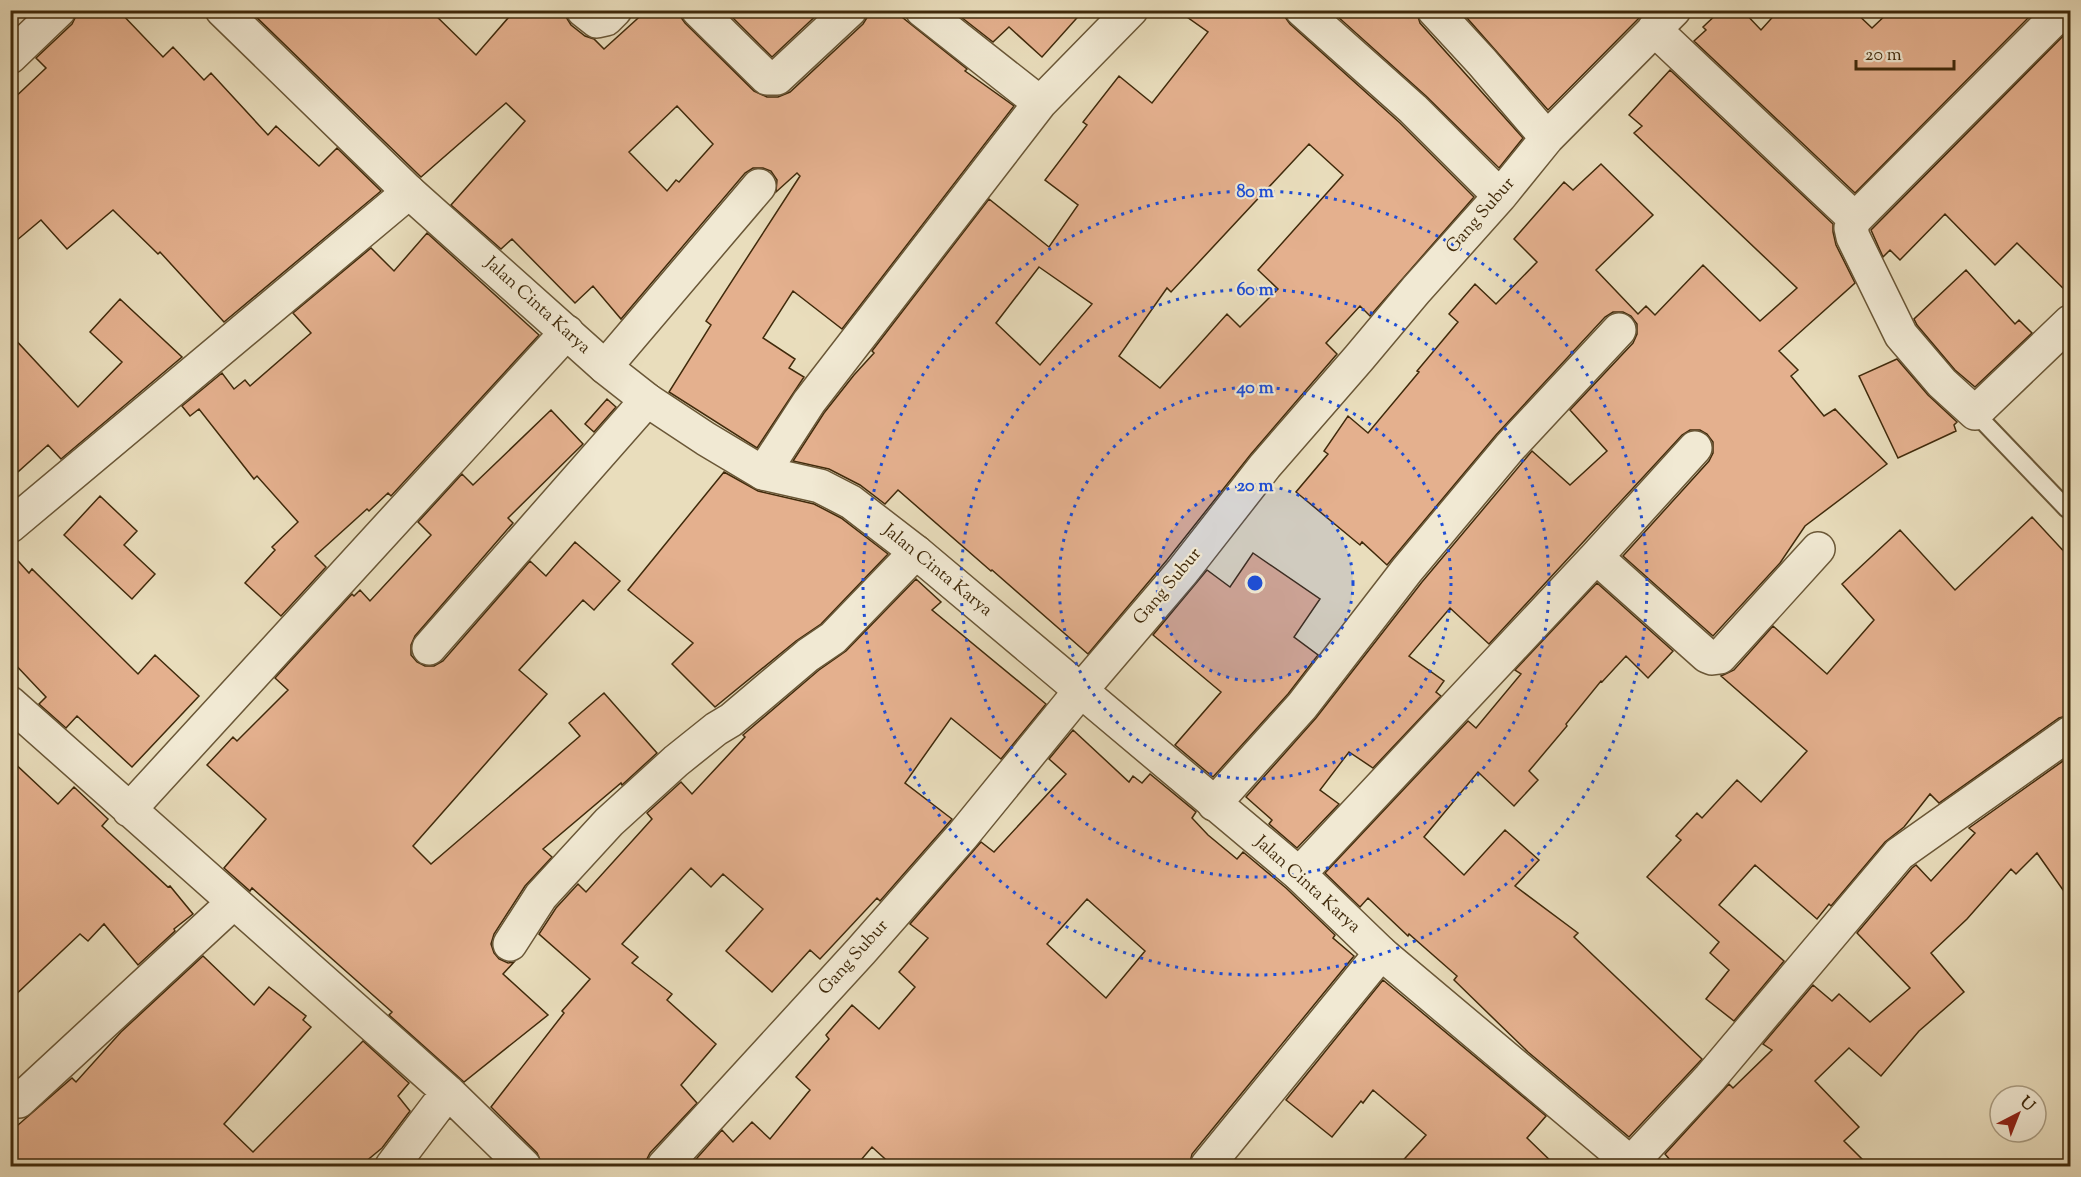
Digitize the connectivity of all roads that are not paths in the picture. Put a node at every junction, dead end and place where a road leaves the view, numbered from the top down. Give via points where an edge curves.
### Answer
1 (59, 10) edge
2 (222, 10) edge
3 (583, 10) edge
4 (615, 10) edge
5 (698, 10) edge
6 (850, 10) edge
7 (1131, 10) edge
8 (1302, 10) edge
9 (1434, 10) edge
10 (2063, 10) edge
11 (924, 11) edge
12 (1664, 20) edge
13 (10, 57) edge
14 (1040, 103) junction
15 (1546, 138) junction
16 (759, 186) dead end
17 (409, 192) junction
18 (1500, 196) junction
19 (1855, 219) junction
20 (2070, 322) edge
21 (1619, 330) dead end
22 (567, 332) junction
23 (605, 367) junction
24 (647, 400) junction
25 (1975, 413) junction
26 (1695, 448) dead end
27 (763, 473) junction
28 (2067, 509) dead end
29 (10, 526) edge
30 (1818, 549) dead end
31 (916, 552) junction
32 (1596, 557) junction
33 (429, 648) dead end
34 (1082, 689) junction
35 (10, 703) edge
36 (2070, 733) edge
37 (1214, 804) junction
38 (129, 810) junction
39 (1299, 874) junction
40 (234, 902) junction
41 (510, 944) dead end
42 (1381, 953) junction
43 (448, 1092) junction
44 (19, 1101) dead end
45 (1633, 1165) edge
46 (392, 1167) edge
47 (524, 1167) edge
48 (664, 1167) edge
49 (1207, 1167) edge

1 - 13 street
2 - 17 street, Jalan Cinta Karya
3 - 4 street via 597,21
5 - 6 street via 767,78 777,78
7 - 14 street
8 - 18 street via 1413,109
9 - 15 street
10 - 19 street
11 - 14 street
12 - 15 street, Gang Subur
12 - 19 street
14 - 27 street via 808,402
15 - 18 street, Gang Subur
16 - 23 street
17 - 22 street, Jalan Cinta Karya
17 - 29 street
18 - 34 street, Gang Subur via 1265,466 1182,572
19 - 25 street via 1853,237 1901,335 1942,383
20 - 25 street
21 - 37 street via 1510,447 1407,570 1302,706
22 - 23 street, Jalan Cinta Karya
22 - 38 street
23 - 24 street, Jalan Cinta Karya
24 - 27 street, Jalan Cinta Karya
24 - 33 street
25 - 28 lane
26 - 32 street
27 - 31 street, Jalan Cinta Karya via 820,486 851,502
30 - 32 street via 1716,658 1707,656
31 - 34 street, Jalan Cinta Karya
31 - 41 street via 833,638 676,761 609,822 541,896
32 - 39 street
34 - 37 street, Jalan Cinta Karya
34 - 48 street, Gang Subur via 963,835
35 - 38 street
36 - 45 street via 1899,854
37 - 39 street, Jalan Cinta Karya
38 - 40 street
39 - 42 street, Jalan Cinta Karya
40 - 43 street
40 - 44 street
42 - 45 street, Jalan Cinta Karya
42 - 49 street
43 - 46 street
43 - 47 street

